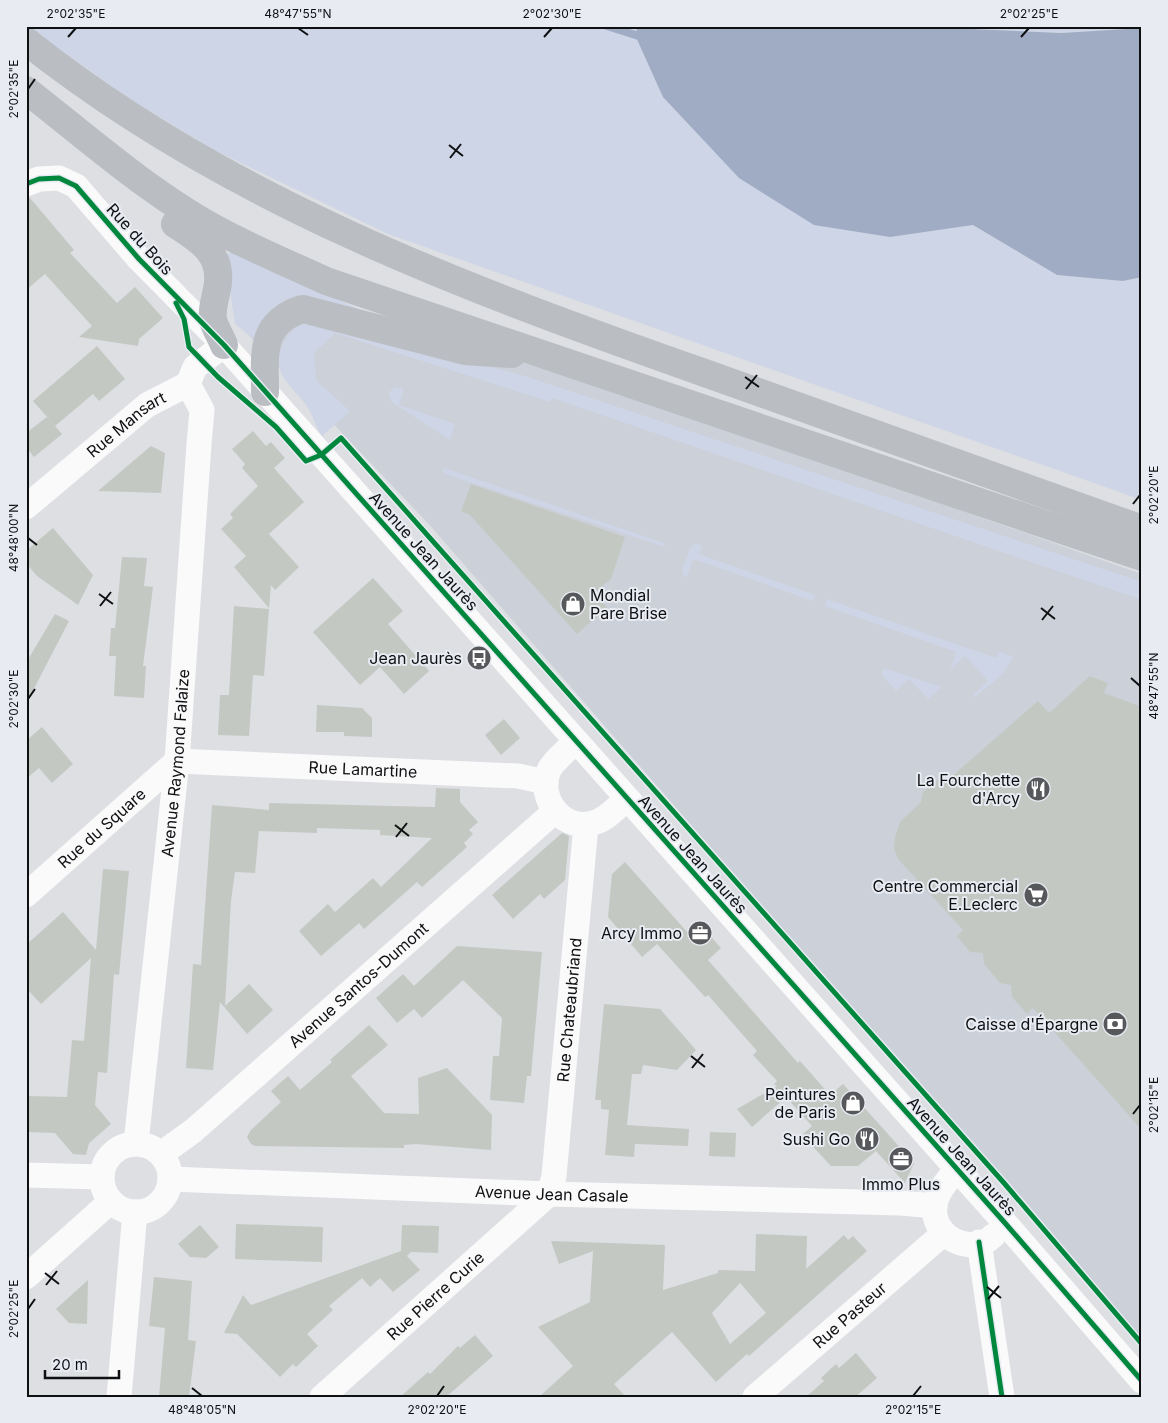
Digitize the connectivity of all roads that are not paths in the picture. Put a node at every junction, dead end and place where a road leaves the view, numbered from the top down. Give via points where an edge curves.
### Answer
1 (26, 41) edge
2 (26, 90) edge
3 (122, 166) junction
4 (26, 184) edge
5 (224, 345) junction
6 (556, 358) junction
7 (188, 384) junction
8 (266, 392) junction
9 (26, 507) edge
10 (1142, 529) edge
11 (1142, 558) edge
12 (575, 742) junction
13 (177, 761) junction
14 (546, 782) junction
15 (627, 799) junction
16 (554, 812) junction
17 (586, 825) junction
18 (26, 896) edge
19 (136, 1143) junction
20 (161, 1154) junction
21 (957, 1169) junction
22 (26, 1175) edge
23 (102, 1177) junction
24 (170, 1179) junction
25 (549, 1194) junction
26 (111, 1201) junction
27 (935, 1206) junction
28 (135, 1212) junction
29 (1005, 1223) junction
30 (943, 1234) junction
31 (979, 1242) junction
32 (26, 1277) edge
33 (1142, 1381) edge
34 (120, 1397) edge
35 (322, 1397) edge
36 (755, 1397) edge
37 (1002, 1397) edge

1 - 10 main road via 189,154 333,228 429,271 571,326
2 - 3 main road
3 - 5 main road via 158,213 203,242 212,253 218,282 213,320
3 - 6 main road via 222,232 326,281
4 - 5 street, Rue du Bois via 39,178 59,178 76,186 139,259
5 - 7 street via 195,367
5 - 8 street, Avenue Jean Jaurès
6 - 8 main road via 465,350 303,309 288,314 266,343
6 - 11 main road
7 - 9 street, Rue Mansart via 147,405
7 - 13 street, Avenue Raymond Falaize via 202,410
8 - 12 street, Avenue Jean Jaurès
12 - 14 street via 549,769
12 - 15 street, Avenue Jean Jaurès
13 - 14 street, Rue Lamartine via 518,776
13 - 18 street, Rue du Square
13 - 19 street, Avenue Raymond Falaize
14 - 16 street via 546,796
15 - 17 street via 598,822
15 - 21 street, Avenue Jean Jaurès
16 - 17 street
16 - 20 street, Avenue Santos-Dumont via 194,1131
17 - 25 street, Rue Chateaubriand via 554,1176
19 - 20 street
19 - 23 street via 112,1153 103,1166
20 - 24 street
21 - 27 street via 938,1194
21 - 29 street, Avenue Jean Jaurès
22 - 23 street
23 - 26 street via 102,1186
24 - 25 street, Avenue Jean Casale
24 - 28 street via 163,1198 146,1211
25 - 27 street, Avenue Jean Casale
25 - 35 street, Rue Pierre Curie
26 - 28 street via 126,1211
26 - 32 street
27 - 30 street via 935,1220
28 - 34 street
29 - 31 street via 989,1239
29 - 33 street, Avenue Jean Jaurès
30 - 31 street via 962,1244
30 - 36 street, Rue Pasteur
31 - 37 street

